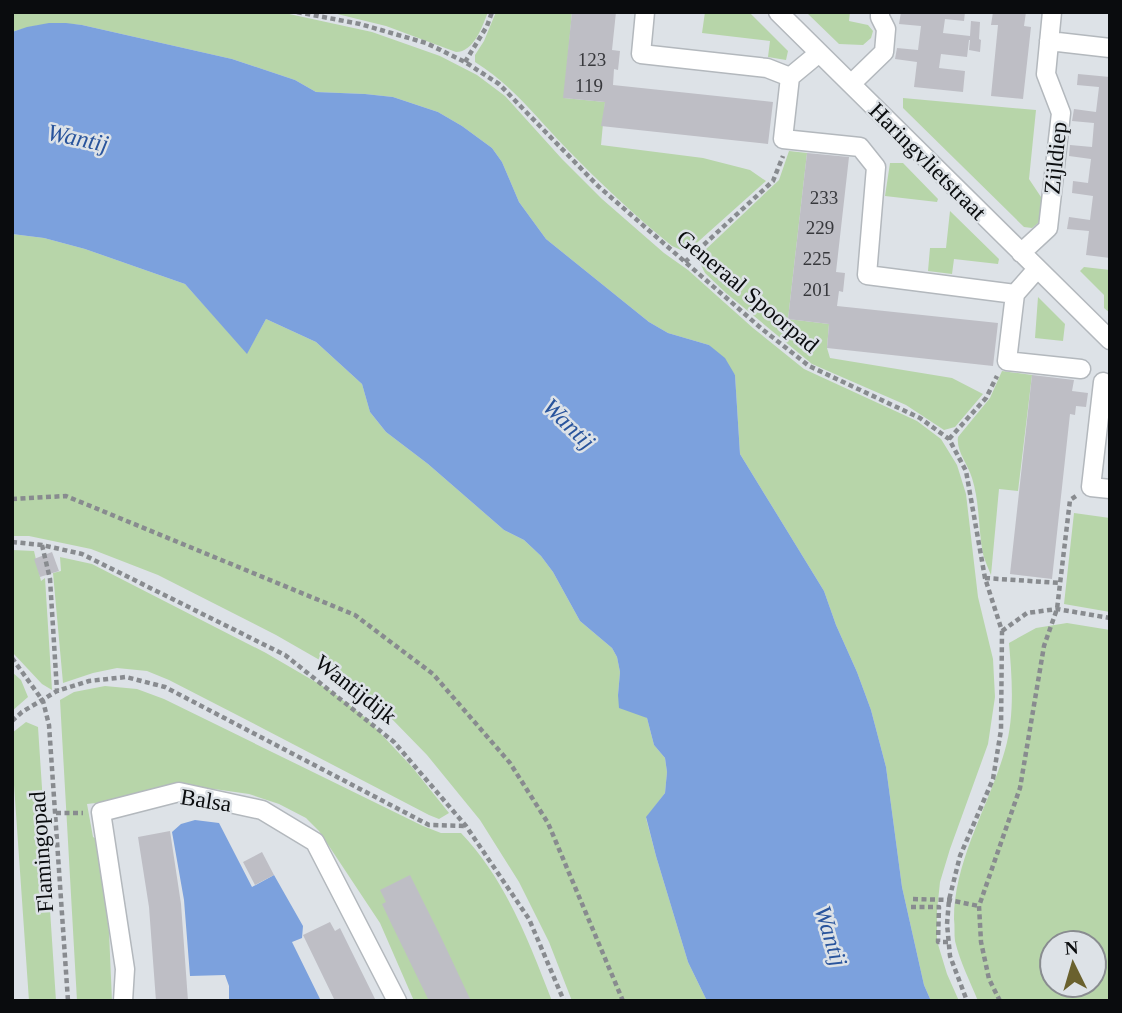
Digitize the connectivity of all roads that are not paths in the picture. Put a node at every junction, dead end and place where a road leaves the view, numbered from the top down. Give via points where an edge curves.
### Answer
1 (645, 12) edge
2 (778, 12) edge
3 (880, 12) edge
4 (1052, 12) edge
5 (1049, 41) junction
6 (1110, 48) edge
7 (819, 54) junction
8 (789, 77) junction
9 (850, 84) junction
10 (1021, 253) junction
11 (1037, 269) junction
12 (1015, 294) junction
13 (1110, 340) edge
14 (1081, 369) dead end
15 (1103, 382) dead end
16 (1110, 489) edge
17 (123, 1001) edge
18 (397, 1001) edge

1 - 8 street via 641,54 767,68
2 - 7 street, Haringvlietstraat
3 - 9 street via 886,29 884,52
4 - 5 street, Zijldiep
5 - 6 street
5 - 10 street, Zijldiep via 1045,74 1061,113 1048,228
7 - 8 street
7 - 9 street, Haringvlietstraat
8 - 12 street, Haringvlietstraat via 783,139 860,147 876,167 867,275
9 - 10 street, Haringvlietstraat
10 - 11 street, Haringvlietstraat
11 - 12 street
11 - 13 street, Haringvlietstraat
12 - 14 street via 1007,361
15 - 16 street via 1091,487
17 - 18 street, Balsa via 125,969 101,812 179,792 262,810 315,842

